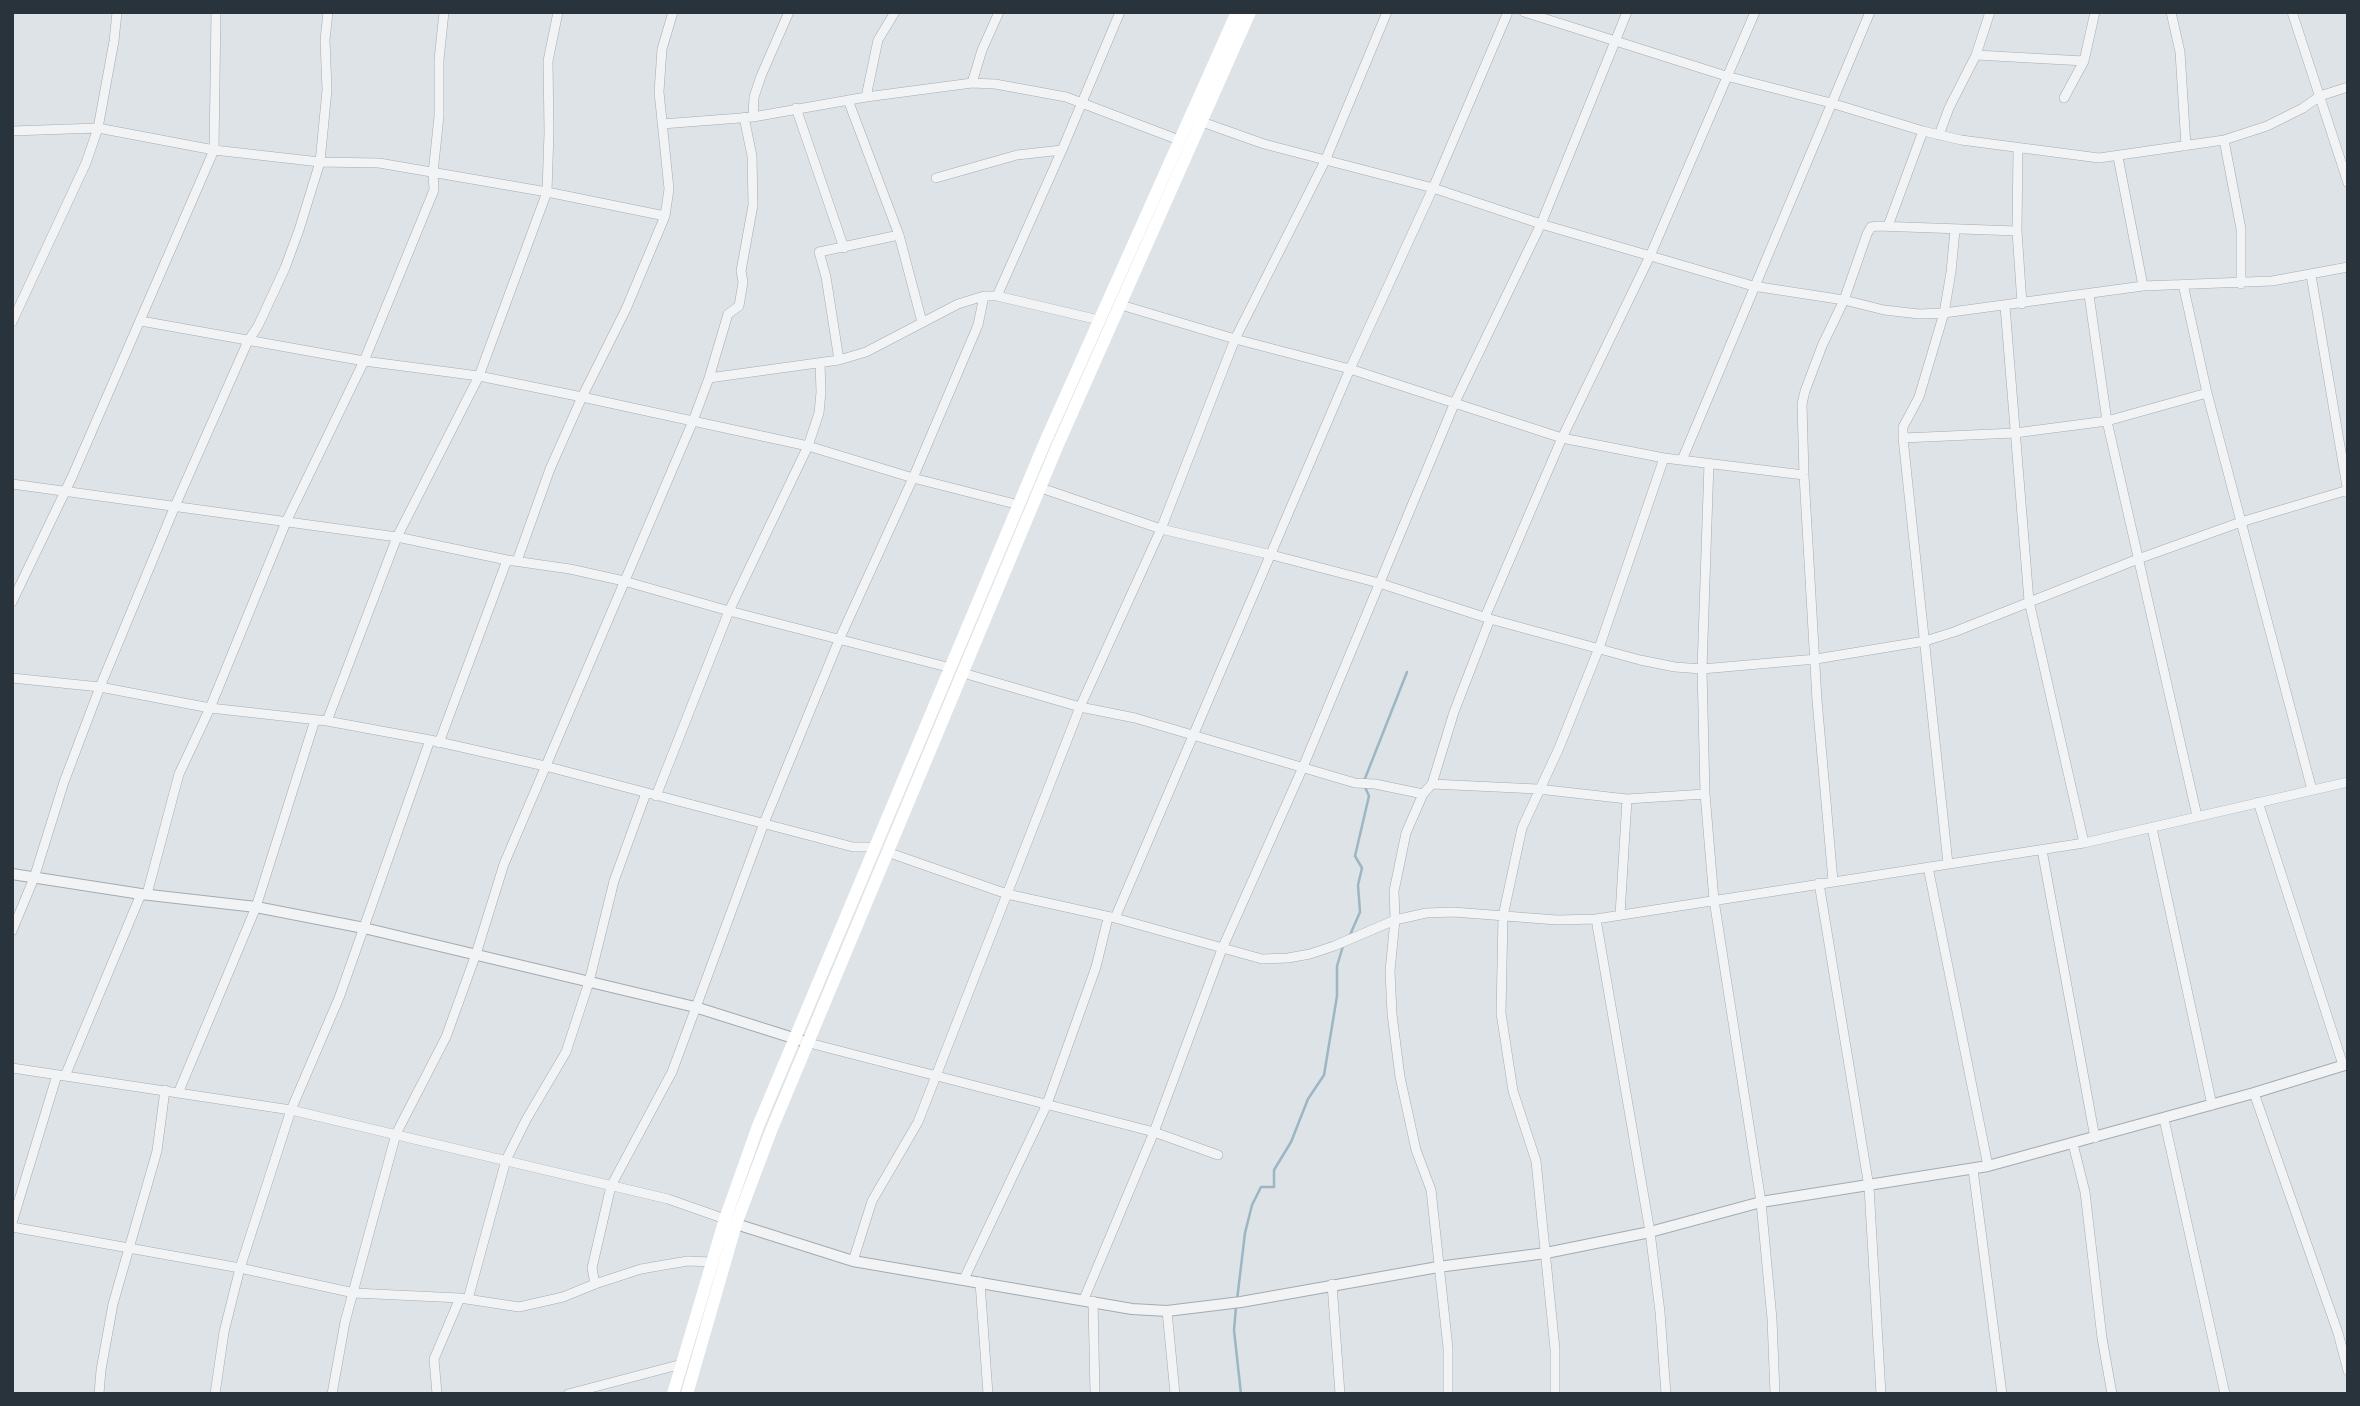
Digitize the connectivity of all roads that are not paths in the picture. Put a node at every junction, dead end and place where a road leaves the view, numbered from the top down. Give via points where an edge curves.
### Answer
1 (117, 12) edge
2 (216, 12) edge
3 (328, 12) edge
4 (444, 12) edge
5 (558, 12) edge
6 (673, 12) edge
7 (789, 12) edge
8 (895, 12) edge
9 (999, 12) edge
10 (1120, 12) edge
11 (1237, 12) edge
12 (1250, 12) edge
13 (1387, 12) edge
14 (1508, 12) edge
15 (1524, 12) edge
16 (1628, 12) edge
17 (1755, 12) edge
18 (1870, 12) edge
19 (1990, 12) edge
20 (2095, 12) edge
21 (2171, 12) edge
22 (2292, 12) edge
23 (1614, 40) junction
24 (1976, 55) junction
25 (2084, 61) junction
26 (1726, 76) junction
27 (972, 83) junction
28 (2348, 87) edge
29 (2320, 96) junction
30 (866, 97) junction
31 (2064, 98) dead end
32 (848, 100) junction
33 (1080, 103) junction
34 (1831, 103) junction
35 (796, 108) junction
36 (748, 117) junction
37 (1202, 122) junction
38 (662, 124) junction
39 (98, 128) junction
40 (12, 131) edge
41 (1923, 131) junction
42 (1939, 135) junction
43 (1179, 140) junction
44 (2224, 140) junction
45 (2186, 146) junction
46 (2018, 148) junction
47 (214, 150) junction
48 (1062, 150) junction
49 (2118, 157) junction
50 (1325, 160) junction
51 (320, 162) junction
52 (433, 173) junction
53 (936, 178) dead end
54 (2348, 183) edge
55 (1433, 188) junction
56 (547, 192) junction
57 (665, 216) junction
58 (1541, 224) junction
59 (1888, 226) junction
60 (1955, 230) junction
61 (2017, 231) junction
62 (899, 235) junction
63 (844, 248) junction
64 (1650, 256) junction
65 (2348, 267) edge
66 (2311, 275) junction
67 (2183, 284) junction
68 (2241, 284) junction
69 (1753, 286) junction
70 (2143, 286) junction
71 (2089, 295) junction
72 (984, 296) junction
73 (997, 296) junction
74 (1844, 299) junction
75 (16, 303) edge
76 (2022, 304) junction
77 (1121, 305) junction
78 (2005, 306) junction
79 (1944, 313) junction
80 (1099, 320) junction
81 (141, 321) junction
82 (922, 322) junction
83 (12, 323) edge
84 (1234, 340) junction
85 (248, 341) junction
86 (839, 360) junction
87 (364, 361) junction
88 (820, 363) junction
89 (1350, 369) junction
90 (479, 376) junction
91 (709, 378) junction
92 (2207, 393) junction
93 (582, 397) junction
94 (1455, 402) junction
95 (693, 421) junction
96 (2107, 421) junction
97 (2015, 433) junction
98 (1562, 438) junction
99 (1903, 438) junction
100 (808, 446) junction
101 (1664, 458) junction
102 (1682, 460) junction
103 (1709, 463) junction
104 (1804, 475) junction
105 (913, 478) junction
106 (12, 484) edge
107 (1041, 488) junction
108 (2348, 491) edge
109 (65, 492) junction
110 (1018, 505) junction
111 (175, 506) junction
112 (286, 522) junction
113 (2241, 522) junction
114 (1161, 529) junction
115 (397, 537) junction
116 (1272, 555) junction
117 (2138, 559) junction
118 (512, 561) junction
119 (624, 581) junction
120 (1379, 583) junction
121 (2029, 601) junction
122 (12, 602) edge
123 (729, 611) junction
124 (1488, 618) junction
125 (839, 640) junction
126 (1925, 641) junction
127 (1599, 648) junction
128 (1816, 659) junction
129 (1702, 669) junction
130 (957, 670) junction
131 (12, 678) edge
132 (100, 687) junction
133 (1080, 707) junction
134 (210, 708) junction
135 (315, 720) junction
136 (327, 721) junction
137 (1192, 736) junction
138 (434, 741) junction
139 (545, 766) junction
140 (1303, 767) junction
141 (2348, 782) edge
142 (1432, 784) junction
143 (1538, 789) junction
144 (2312, 790) junction
145 (646, 793) junction
146 (1423, 794) junction
147 (1705, 794) junction
148 (656, 796) junction
149 (1627, 799) junction
150 (2258, 802) junction
151 (2197, 816) junction
152 (764, 823) junction
153 (2152, 828) junction
154 (2084, 843) junction
155 (874, 847) junction
156 (2042, 850) junction
157 (887, 852) junction
158 (1948, 864) junction
159 (1928, 867) junction
160 (12, 874) edge
161 (34, 878) junction
162 (1833, 881) junction
163 (1819, 883) junction
164 (144, 894) junction
165 (1007, 894) junction
166 (1714, 900) junction
167 (256, 907) junction
168 (1620, 915) junction
169 (1503, 916) junction
170 (1112, 918) junction
171 (1596, 919) junction
172 (1395, 920) junction
173 (364, 928) junction
174 (12, 931) edge
175 (1222, 949) junction
176 (476, 954) junction
177 (589, 982) junction
178 (695, 1007) junction
179 (803, 1040) junction
180 (2346, 1065) edge
181 (12, 1068) edge
182 (61, 1075) junction
183 (934, 1076) junction
184 (165, 1090) junction
185 (179, 1091) junction
186 (2254, 1093) junction
187 (1047, 1104) junction
188 (2212, 1105) junction
189 (290, 1110) junction
190 (2164, 1119) junction
191 (1154, 1132) junction
192 (396, 1134) junction
193 (2095, 1138) junction
194 (2073, 1144) junction
195 (1217, 1155) dead end
196 (506, 1160) junction
197 (1988, 1166) junction
198 (1973, 1169) junction
199 (611, 1186) junction
200 (1869, 1187) junction
201 (1761, 1202) junction
202 (731, 1222) junction
203 (12, 1225) edge
204 (1650, 1232) junction
205 (128, 1248) junction
206 (1546, 1253) junction
207 (853, 1261) junction
208 (712, 1262) junction
209 (1438, 1267) junction
210 (240, 1268) junction
211 (964, 1279) junction
212 (979, 1282) junction
213 (595, 1284) junction
214 (1332, 1284) junction
215 (354, 1293) junction
216 (464, 1299) junction
217 (1089, 1300) junction
218 (1167, 1311) junction
219 (700, 1324) junction
220 (682, 1364) junction
221 (2348, 1371) edge
222 (99, 1394) edge
223 (215, 1394) edge
224 (332, 1394) edge
225 (437, 1394) edge
226 (568, 1394) edge
227 (673, 1394) edge
228 (687, 1394) edge
229 (988, 1394) edge
230 (1095, 1394) edge
231 (1175, 1394) edge
232 (1340, 1394) edge
233 (1448, 1394) edge
234 (1555, 1394) edge
235 (1666, 1394) edge
236 (1776, 1394) edge
237 (1881, 1394) edge
238 (2002, 1394) edge
239 (2112, 1394) edge
240 (2225, 1394) edge

1 - 39 street
2 - 47 street
3 - 51 street
4 - 52 street
5 - 56 street via 548,61
6 - 38 street via 662,49
7 - 36 street
8 - 30 street via 877,40
9 - 27 street
10 - 33 street
11 - 43 main road
12 - 37 main road
13 - 50 street
14 - 55 street
15 - 23 street
16 - 23 street
17 - 26 street
18 - 34 street
19 - 24 street
20 - 25 street
21 - 45 street via 2180,52
22 - 29 street
23 - 26 street
23 - 58 street
24 - 25 street
24 - 42 street
25 - 31 street
26 - 34 street
26 - 64 street
27 - 30 street
27 - 33 street
28 - 29 street
29 - 44 street via 2267,126
29 - 54 street
30 - 32 street
32 - 35 street
32 - 62 street
33 - 43 street
33 - 48 street
34 - 41 street
34 - 69 street
35 - 36 street
35 - 63 street
36 - 38 street
36 - 91 street via 753,205 743,282 739,306 728,314
37 - 50 street
37 - 77 main road
38 - 57 street via 669,189
39 - 40 street
39 - 47 street
39 - 75 street via 86,163
41 - 42 street
41 - 59 street
42 - 46 street
43 - 80 main road
44 - 45 street
44 - 68 street via 2241,229
45 - 49 street
46 - 49 street
46 - 61 street
47 - 51 street
47 - 81 street
48 - 53 street via 1017,155
48 - 73 street
49 - 70 street
50 - 55 street
50 - 84 street
51 - 52 street via 379,163
51 - 85 street via 285,268
52 - 56 street
52 - 87 street via 434,190
55 - 58 street
55 - 89 street
56 - 57 street
56 - 90 street
57 - 93 street
58 - 64 street
58 - 94 street
59 - 60 street
59 - 74 street via 1871,227
60 - 61 street
60 - 79 street
61 - 76 street
62 - 63 street
62 - 82 street
63 - 86 street via 819,252
64 - 69 street
64 - 98 street
65 - 66 street
66 - 68 street
66 - 108 street
67 - 68 street
67 - 70 street
67 - 92 street
69 - 74 street
69 - 102 street
70 - 71 street
71 - 76 street
71 - 96 street
72 - 73 street
72 - 82 street
72 - 105 street via 978,326
73 - 80 street
74 - 79 street via 1884,310
74 - 104 street via 1802,404
75 - 83 street
76 - 78 street
77 - 84 street
77 - 107 main road
78 - 79 street
78 - 97 street
79 - 99 street
80 - 110 main road
81 - 85 street
81 - 109 street
82 - 86 street via 866,352
84 - 89 street
84 - 114 street
85 - 87 street
85 - 111 street
86 - 88 street
87 - 90 street
87 - 112 street
88 - 91 street
88 - 100 street via 819,413
89 - 94 street
89 - 116 street
90 - 93 street
90 - 115 street
91 - 95 street
92 - 96 street
92 - 113 street
93 - 95 street
93 - 118 street
94 - 98 street
94 - 120 street
95 - 100 street
95 - 119 street
96 - 97 street
96 - 117 street
97 - 99 street
97 - 121 street
98 - 101 street
98 - 124 street
99 - 126 street
100 - 105 street
100 - 123 street
101 - 102 street
101 - 127 street
102 - 103 street
103 - 104 street
103 - 129 street
104 - 128 street
105 - 110 street
105 - 125 street
106 - 109 street
107 - 114 street
107 - 130 main road
108 - 113 street
109 - 111 street
109 - 122 street
110 - 130 main road
111 - 112 street
111 - 132 street
112 - 115 street
112 - 134 street
113 - 117 street
113 - 144 street
114 - 116 street
114 - 133 street
115 - 118 street
115 - 136 street
116 - 120 street
116 - 137 street
117 - 121 street
117 - 151 street
118 - 119 street
118 - 138 street
119 - 123 street
119 - 139 street
120 - 124 street
120 - 140 street
121 - 126 street
121 - 154 street
123 - 125 street
123 - 148 street
124 - 127 street
124 - 142 street
125 - 130 street
125 - 152 street
126 - 128 street
126 - 158 street
127 - 129 street via 1663,665
127 - 143 street
128 - 129 street
128 - 162 street
129 - 147 street
130 - 133 street
130 - 155 main road
130 - 157 main road
131 - 132 street
132 - 134 street
132 - 161 street
133 - 137 street
133 - 165 street
134 - 135 street
134 - 164 street via 179,774
135 - 136 street
135 - 167 street
136 - 138 street
137 - 140 street
137 - 170 street
138 - 139 street
138 - 173 street
139 - 145 street
139 - 176 street via 504,864
140 - 146 street via 1355,783
140 - 175 street
141 - 144 street
142 - 143 street
142 - 146 street
143 - 149 street
143 - 169 street via 1522,828
144 - 150 street
145 - 148 street
145 - 177 street via 614,881
146 - 172 street via 1397,867
147 - 149 street
147 - 166 street
148 - 152 street
149 - 168 street
150 - 151 street
150 - 180 street
151 - 153 street
152 - 155 street via 853,847
152 - 178 street
153 - 154 street
153 - 188 street
154 - 156 street
155 - 179 main road
156 - 158 street
156 - 193 street
157 - 165 street
157 - 179 main road
158 - 159 street
159 - 162 street
159 - 197 street
160 - 161 street
161 - 164 street
161 - 174 street
162 - 163 street
163 - 166 street
163 - 200 street
164 - 167 street
164 - 182 street
165 - 170 street
165 - 183 street
166 - 168 street
166 - 201 street
167 - 173 street
167 - 185 street
168 - 171 street
169 - 171 street
169 - 172 street via 1452,912
169 - 206 street via 1501,1013 1513,1091 1536,1161
170 - 175 street
170 - 187 street
171 - 204 street
172 - 175 street via 1334,946 1288,958 1262,959
172 - 209 street via 1392,1014 1416,1150 1431,1190
173 - 176 street
173 - 189 street
175 - 191 street
176 - 177 street
176 - 192 street via 446,1037
177 - 178 street
177 - 196 street via 566,1052
178 - 179 street
178 - 199 street via 672,1072
179 - 183 street
179 - 202 main road via 771,1131
180 - 186 street
181 - 182 street
182 - 184 street
182 - 203 street
183 - 187 street
183 - 207 street via 918,1122 872,1200
184 - 185 street
184 - 205 street via 157,1151
185 - 189 street
186 - 188 street
186 - 221 street
187 - 191 street
187 - 211 street
188 - 190 street
189 - 192 street
189 - 210 street
190 - 193 street
190 - 240 street
191 - 195 street
191 - 217 street
192 - 196 street
192 - 215 street
193 - 194 street
194 - 197 street
194 - 239 street via 2085,1192
196 - 199 street
196 - 216 street
197 - 198 street
198 - 200 street
198 - 238 street
199 - 202 street via 668,1199
199 - 213 street via 592,1268
200 - 201 street
200 - 237 street
201 - 204 street
201 - 236 street
202 - 207 street
202 - 208 main road
202 - 219 main road
203 - 205 street
204 - 206 street
204 - 235 street
205 - 210 street
205 - 222 street via 113,1304
206 - 209 street
206 - 234 street
207 - 211 street
208 - 213 street via 641,1269
208 - 219 main road
209 - 214 street
209 - 233 street via 1448,1348
210 - 215 street
210 - 223 street
211 - 212 street
212 - 217 street
212 - 229 street
213 - 216 street via 519,1307
214 - 218 street
214 - 232 street
215 - 216 street
215 - 224 street
216 - 225 street via 434,1359
217 - 218 street
217 - 230 street
218 - 231 street
219 - 220 main road
219 - 228 main road
220 - 226 street
220 - 227 main road

